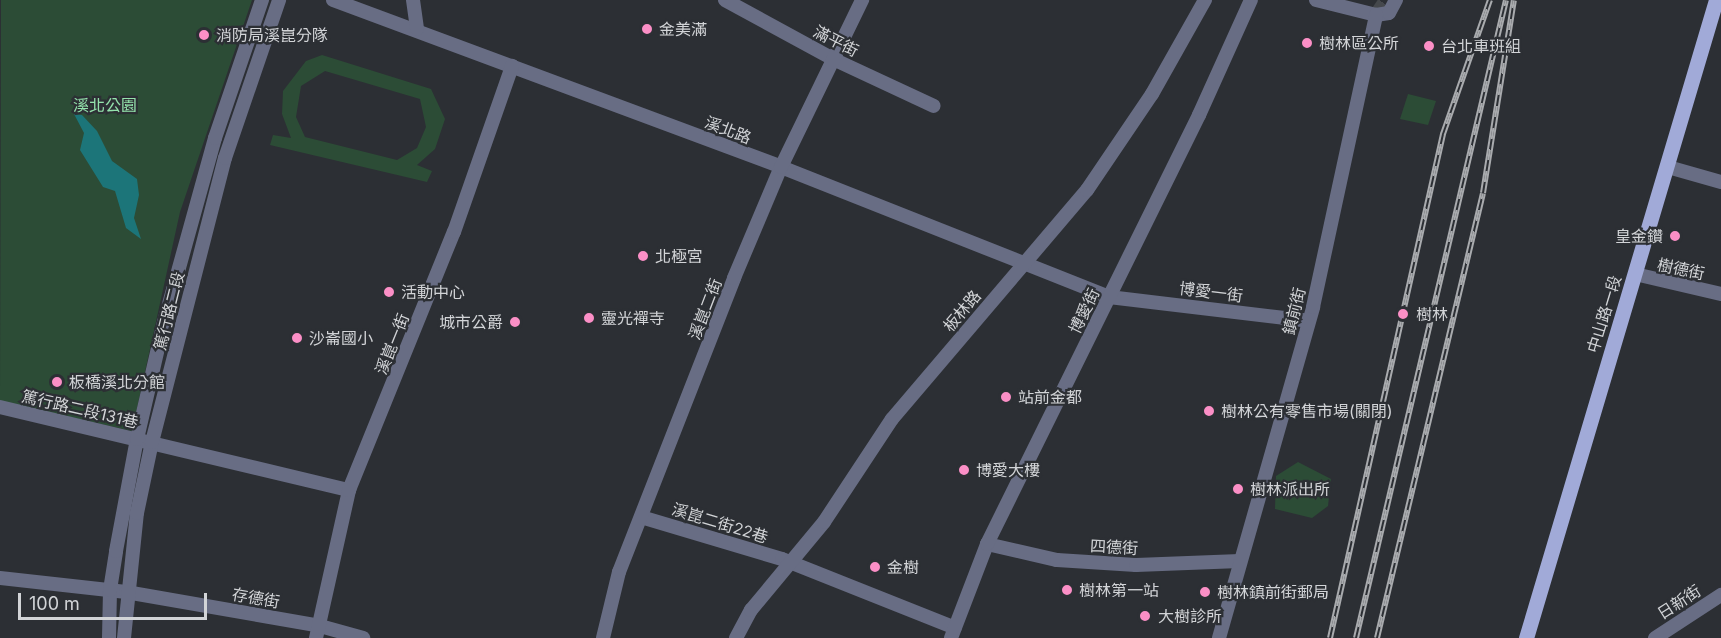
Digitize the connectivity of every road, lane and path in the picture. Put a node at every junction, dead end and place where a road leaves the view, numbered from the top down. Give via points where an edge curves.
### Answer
1 (262, 0) edge
2 (279, 0) edge
3 (333, 0) edge
4 (413, 0) edge
5 (725, 0) edge
6 (862, 0) edge
7 (1205, 0) edge
8 (1251, 0) edge
9 (1316, 0) edge
10 (1396, 0) edge
11 (1716, 0) edge
12 (1376, 15) junction
13 (417, 29) junction
14 (833, 59) junction
15 (512, 66) junction
16 (934, 106) dead end
17 (781, 167) junction
18 (1668, 167) junction
19 (1721, 182) edge
20 (1025, 262) junction
21 (1635, 274) junction
22 (1721, 294) edge
23 (1109, 297) junction
24 (1309, 321) junction
25 (0, 407) edge
26 (137, 439) junction
27 (152, 442) junction
28 (349, 490) junction
29 (640, 517) junction
30 (987, 544) junction
31 (1240, 561) junction
32 (790, 562) junction
33 (0, 578) edge
34 (110, 590) junction
35 (126, 592) junction
36 (1721, 595) edge
37 (318, 632) edge
38 (953, 633) edge
39 (110, 638) edge
40 (124, 638) edge
41 (363, 638) edge
42 (603, 638) edge
43 (736, 638) edge
44 (1219, 638) edge
45 (1526, 638) edge
46 (1655, 638) edge

1 - 26 street, 篤行路二段 via 215,138
2 - 27 street, 篤行路二段 via 225,158
3 - 13 street, 溪北路
4 - 13 street
5 - 14 street, 滿平街
6 - 14 street, 溪崑二街
7 - 20 street, 板林路 via 1152,94 1087,190
8 - 23 street, 博愛街
9 - 12 street
10 - 12 street via 1389,12
11 - 18 main road, 中山路一段
12 - 24 street, 鎮前街
13 - 15 street, 溪北路
14 - 16 street, 滿平街
14 - 17 street, 溪崑二街
15 - 17 street, 溪北路
15 - 28 street, 溪崑一街 via 454,232
17 - 20 street, 溪北路
17 - 29 street, 溪崑二街
18 - 19 street
18 - 21 main road, 中山路一段
20 - 23 street, 溪北路
20 - 32 street, 板林路 via 892,419 824,522
21 - 22 street, 樹德街
21 - 45 main road, 中山路一段
23 - 24 street, 博愛一街
23 - 30 street, 博愛街
24 - 31 street, 鎮前街 via 1282,426
25 - 26 street, 篤行路二段131巷
26 - 27 street, 篤行路二段131巷
26 - 34 street, 篤行路二段
27 - 28 street, 篤行路二段131巷
27 - 35 street, 篤行路二段
28 - 37 street, 溪崑一街
29 - 32 street, 溪崑二街22巷
29 - 42 street, 溪崑二街 via 619,572
30 - 31 street, 四德街 via 1057,560 1136,565
30 - 38 street, 博愛街
31 - 44 street, 鎮前街
32 - 38 street, 溪崑二街22巷
32 - 43 street, 板林路 via 751,610
33 - 34 street, 存德街
34 - 35 street, 存德街
34 - 39 street, 篤行路二段
35 - 37 street, 存德街
35 - 40 street, 篤行路二段
36 - 46 street, 日新街
37 - 41 street, 存德街

